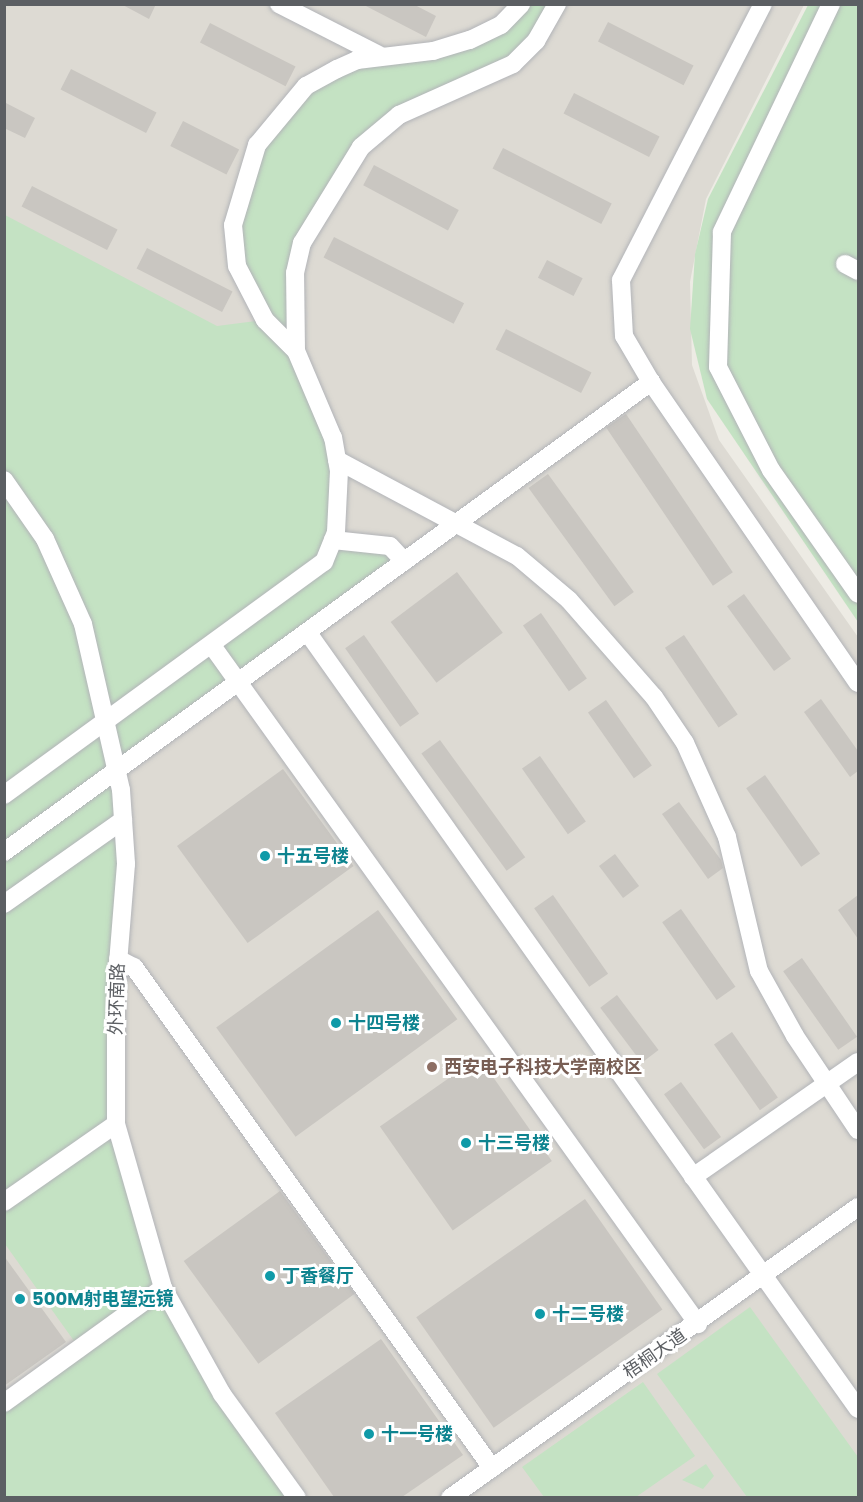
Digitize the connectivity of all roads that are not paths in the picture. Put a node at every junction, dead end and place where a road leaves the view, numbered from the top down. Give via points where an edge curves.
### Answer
1 (279, 4) edge
2 (521, 4) edge
3 (557, 4) edge
4 (763, 4) edge
5 (831, 4) edge
6 (379, 55) junction
7 (296, 351) junction
8 (651, 382) junction
9 (337, 460) junction
10 (4, 480) edge
11 (456, 523) junction
12 (333, 540) junction
13 (404, 561) junction
14 (858, 594) edge
15 (308, 633) junction
16 (213, 647) junction
17 (238, 683) junction
18 (858, 683) edge
19 (106, 723) junction
20 (117, 772) junction
21 (4, 795) edge
22 (123, 820) junction
23 (4, 852) edge
24 (4, 903) edge
25 (118, 959) junction
26 (858, 1062) edge
27 (826, 1085) junction
28 (116, 1124) junction
29 (858, 1131) edge
30 (693, 1177) junction
31 (4, 1203) edge
32 (858, 1207) edge
33 (764, 1278) junction
34 (163, 1287) junction
35 (698, 1324) junction
36 (4, 1403) edge
37 (858, 1409) edge
38 (492, 1468) junction
39 (297, 1497) edge
40 (450, 1497) edge

1 - 6 street
2 - 6 street via 501,24 470,40 433,51
3 - 7 street via 536,41 513,63 399,116 348,164 302,243 295,273
4 - 8 street via 621,280 624,336
5 - 14 street via 722,232 718,367 771,470
6 - 7 street via 357,60 306,86 257,145 242,186 233,225 237,266 265,320
7 - 9 street
8 - 11 street
8 - 18 street
9 - 11 street
9 - 12 street
10 - 19 street, 外环南路 via 45,539 83,624
11 - 13 street
11 - 27 street via 517,556 569,600 654,698 685,743 727,837 759,971
12 - 13 street via 390,546
12 - 16 street via 311,575
13 - 15 street
15 - 17 street
15 - 30 street
16 - 17 street
16 - 19 street
17 - 20 street
17 - 35 street
19 - 20 street, 外环南路
19 - 21 street
20 - 22 street, 外环南路
20 - 23 street
22 - 24 street
22 - 25 street, 外环南路 via 126,864
25 - 28 street, 外环南路
25 - 38 street via 134,966
26 - 27 street
27 - 29 street
27 - 30 street
28 - 31 street
28 - 34 street, 外环南路
30 - 33 street
32 - 33 street, 梧桐大道
33 - 35 street, 梧桐大道
33 - 37 street
34 - 36 street
34 - 39 street, 外环南路 via 222,1395
35 - 38 street, 梧桐大道
38 - 40 street, 梧桐大道

